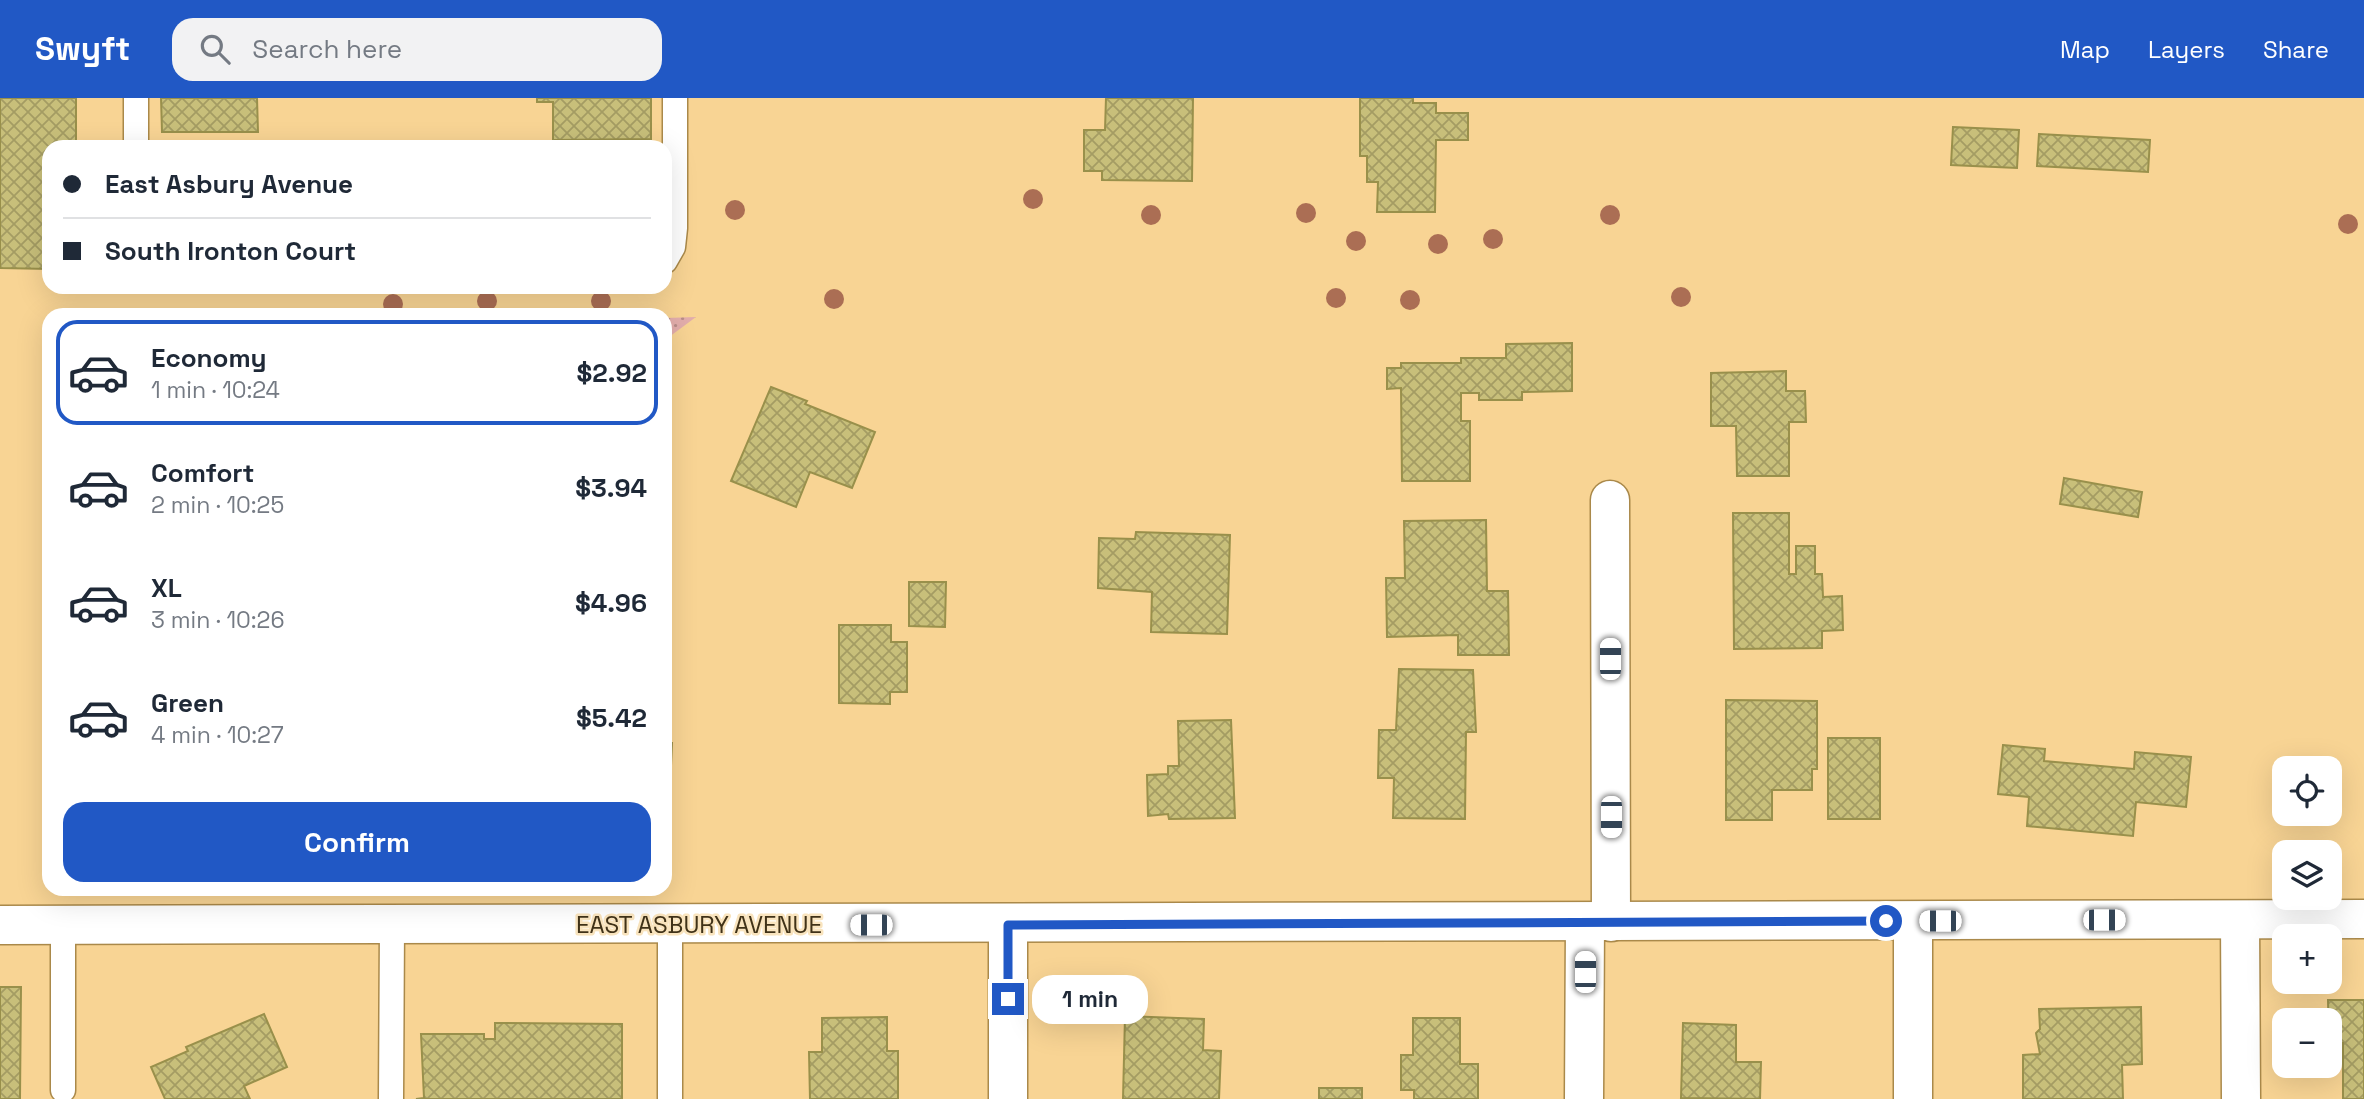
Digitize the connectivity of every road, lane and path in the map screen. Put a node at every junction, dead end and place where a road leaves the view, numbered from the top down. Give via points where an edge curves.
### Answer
1 (136, 98) edge
2 (675, 98) edge
3 (136, 140) edge
4 (672, 249) edge
5 (1610, 500) dead end
6 (2364, 919) edge
7 (2240, 920) junction
8 (1913, 921) junction
9 (1598, 922) junction
10 (0, 925) edge
11 (63, 925) junction
12 (670, 925) junction
13 (1008, 925) junction
14 (392, 926) junction
15 (63, 1090) dead end
16 (391, 1099) edge
17 (670, 1099) edge
18 (1007, 1099) edge
19 (1584, 1099) edge
20 (1913, 1099) edge
21 (2241, 1099) edge

1 - 3 lane
2 - 4 lane
5 - 9 street
6 - 7 street, EAST ASBURY AVENUE
7 - 8 street, EAST ASBURY AVENUE
7 - 21 street
8 - 9 street, EAST ASBURY AVENUE
8 - 20 street
9 - 13 street, EAST ASBURY AVENUE
9 - 19 street
10 - 11 street, EAST ASBURY AVENUE
11 - 14 street, EAST ASBURY AVENUE
11 - 15 lane
12 - 13 street, EAST ASBURY AVENUE
12 - 14 street, EAST ASBURY AVENUE
12 - 17 lane
13 - 18 street
14 - 16 lane

